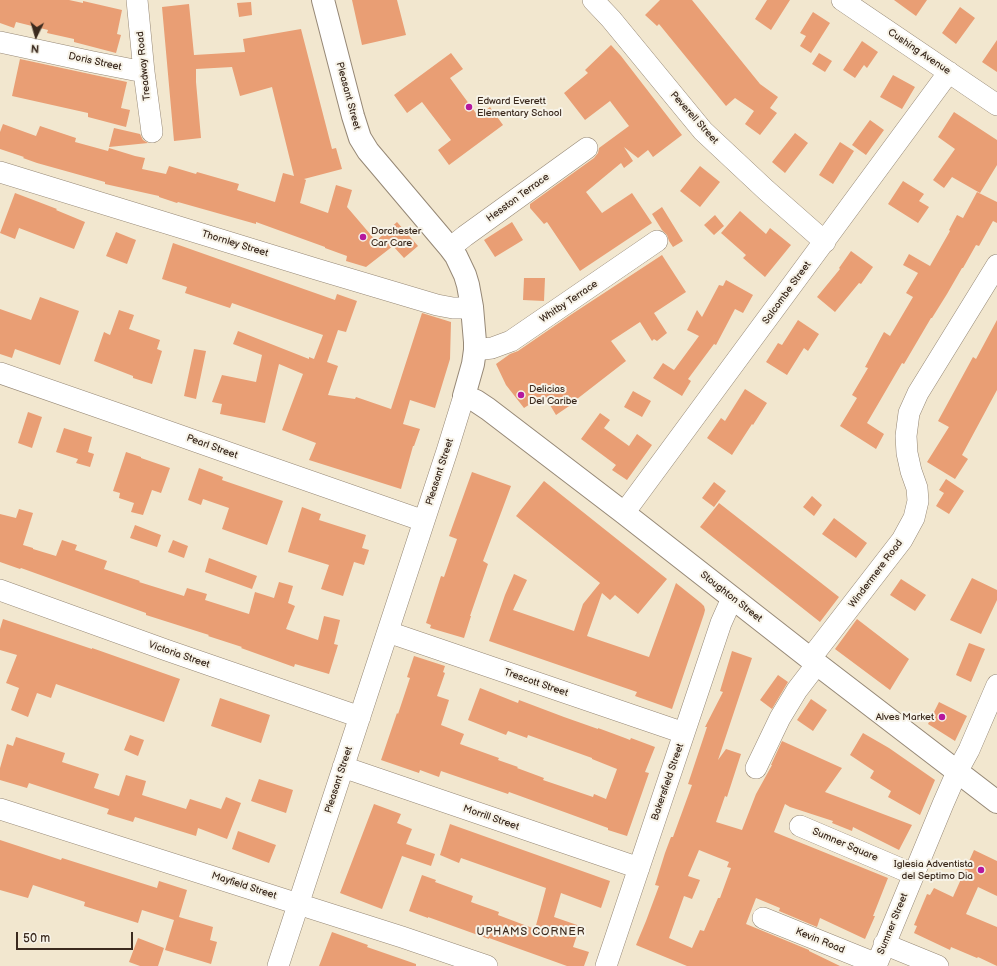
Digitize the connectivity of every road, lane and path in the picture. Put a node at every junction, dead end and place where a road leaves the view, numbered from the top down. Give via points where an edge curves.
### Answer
1 (137, 0) edge
2 (323, 0) edge
3 (593, 0) edge
4 (842, 0) edge
5 (0, 42) edge
6 (144, 72) junction
7 (948, 72) junction
8 (997, 105) edge
9 (152, 132) dead end
10 (587, 148) dead end
11 (0, 172) edge
12 (657, 241) dead end
13 (825, 242) junction
14 (450, 248) junction
15 (997, 265) edge
16 (472, 307) junction
17 (475, 350) junction
18 (0, 374) edge
19 (464, 396) junction
20 (624, 513) junction
21 (424, 521) junction
22 (0, 590) edge
23 (734, 599) junction
24 (388, 632) junction
25 (813, 662) junction
26 (997, 685) edge
27 (360, 717) junction
28 (684, 733) junction
29 (343, 768) junction
30 (756, 768) dead end
31 (957, 772) junction
32 (997, 802) edge
33 (0, 809) edge
34 (800, 826) dead end
35 (639, 868) junction
36 (913, 874) junction
37 (298, 904) junction
38 (763, 918) dead end
39 (884, 944) junction
40 (876, 965) edge
41 (278, 966) edge
42 (487, 966) edge
43 (606, 966) edge
44 (938, 966) edge

1 - 6 street, Treadway Road
2 - 14 main road, Pleasant Street via 352,116 360,138 368,151
3 - 13 street, Peverell Street via 703,131
4 - 7 street, Cushing Avenue
5 - 6 street, Doris Street
6 - 9 street, Treadway Road
7 - 8 street, Cushing Avenue
7 - 13 street, Salcombe Street
10 - 14 street, Hesston Terrace
11 - 16 street, Thornley Street via 437,305 453,308
12 - 17 street, Whitby Terrace via 511,340 492,348
13 - 20 street, Salcombe Street
14 - 16 main road, Pleasant Street via 465,275
15 - 25 street, Windermere Road via 918,393 909,413 907,453 918,501 914,518 902,540
16 - 17 main road, Pleasant Street
17 - 19 main road, Pleasant Street
18 - 21 street, Pearl Street
19 - 20 main road, Stoughton Street via 483,405
19 - 21 street, Pleasant Street
20 - 23 main road, Stoughton Street
21 - 24 street, Pleasant Street
22 - 27 street, Victoria Street
23 - 25 main road, Stoughton Street
23 - 28 street, Bakersfield Street via 721,623
24 - 27 street, Pleasant Street
24 - 28 street, Trescott Street
25 - 30 street, Windermere Road via 780,718
25 - 31 main road, Stoughton Street
26 - 31 street, Sumner Street
27 - 29 street, Pleasant Street
28 - 35 street, Bakersfield Street
29 - 35 street, Morrill Street
29 - 37 street, Pleasant Street
31 - 32 main road, Stoughton Street
31 - 36 street, Sumner Street
33 - 37 street, Mayfield Street
34 - 36 street, Sumner Square
35 - 43 street, Bakersfield Street
36 - 39 street, Sumner Street
37 - 41 street, Pleasant Street
37 - 42 street, Mayfield Street
38 - 40 street, Kevin Road
39 - 40 street, Sumner Street
39 - 44 street

